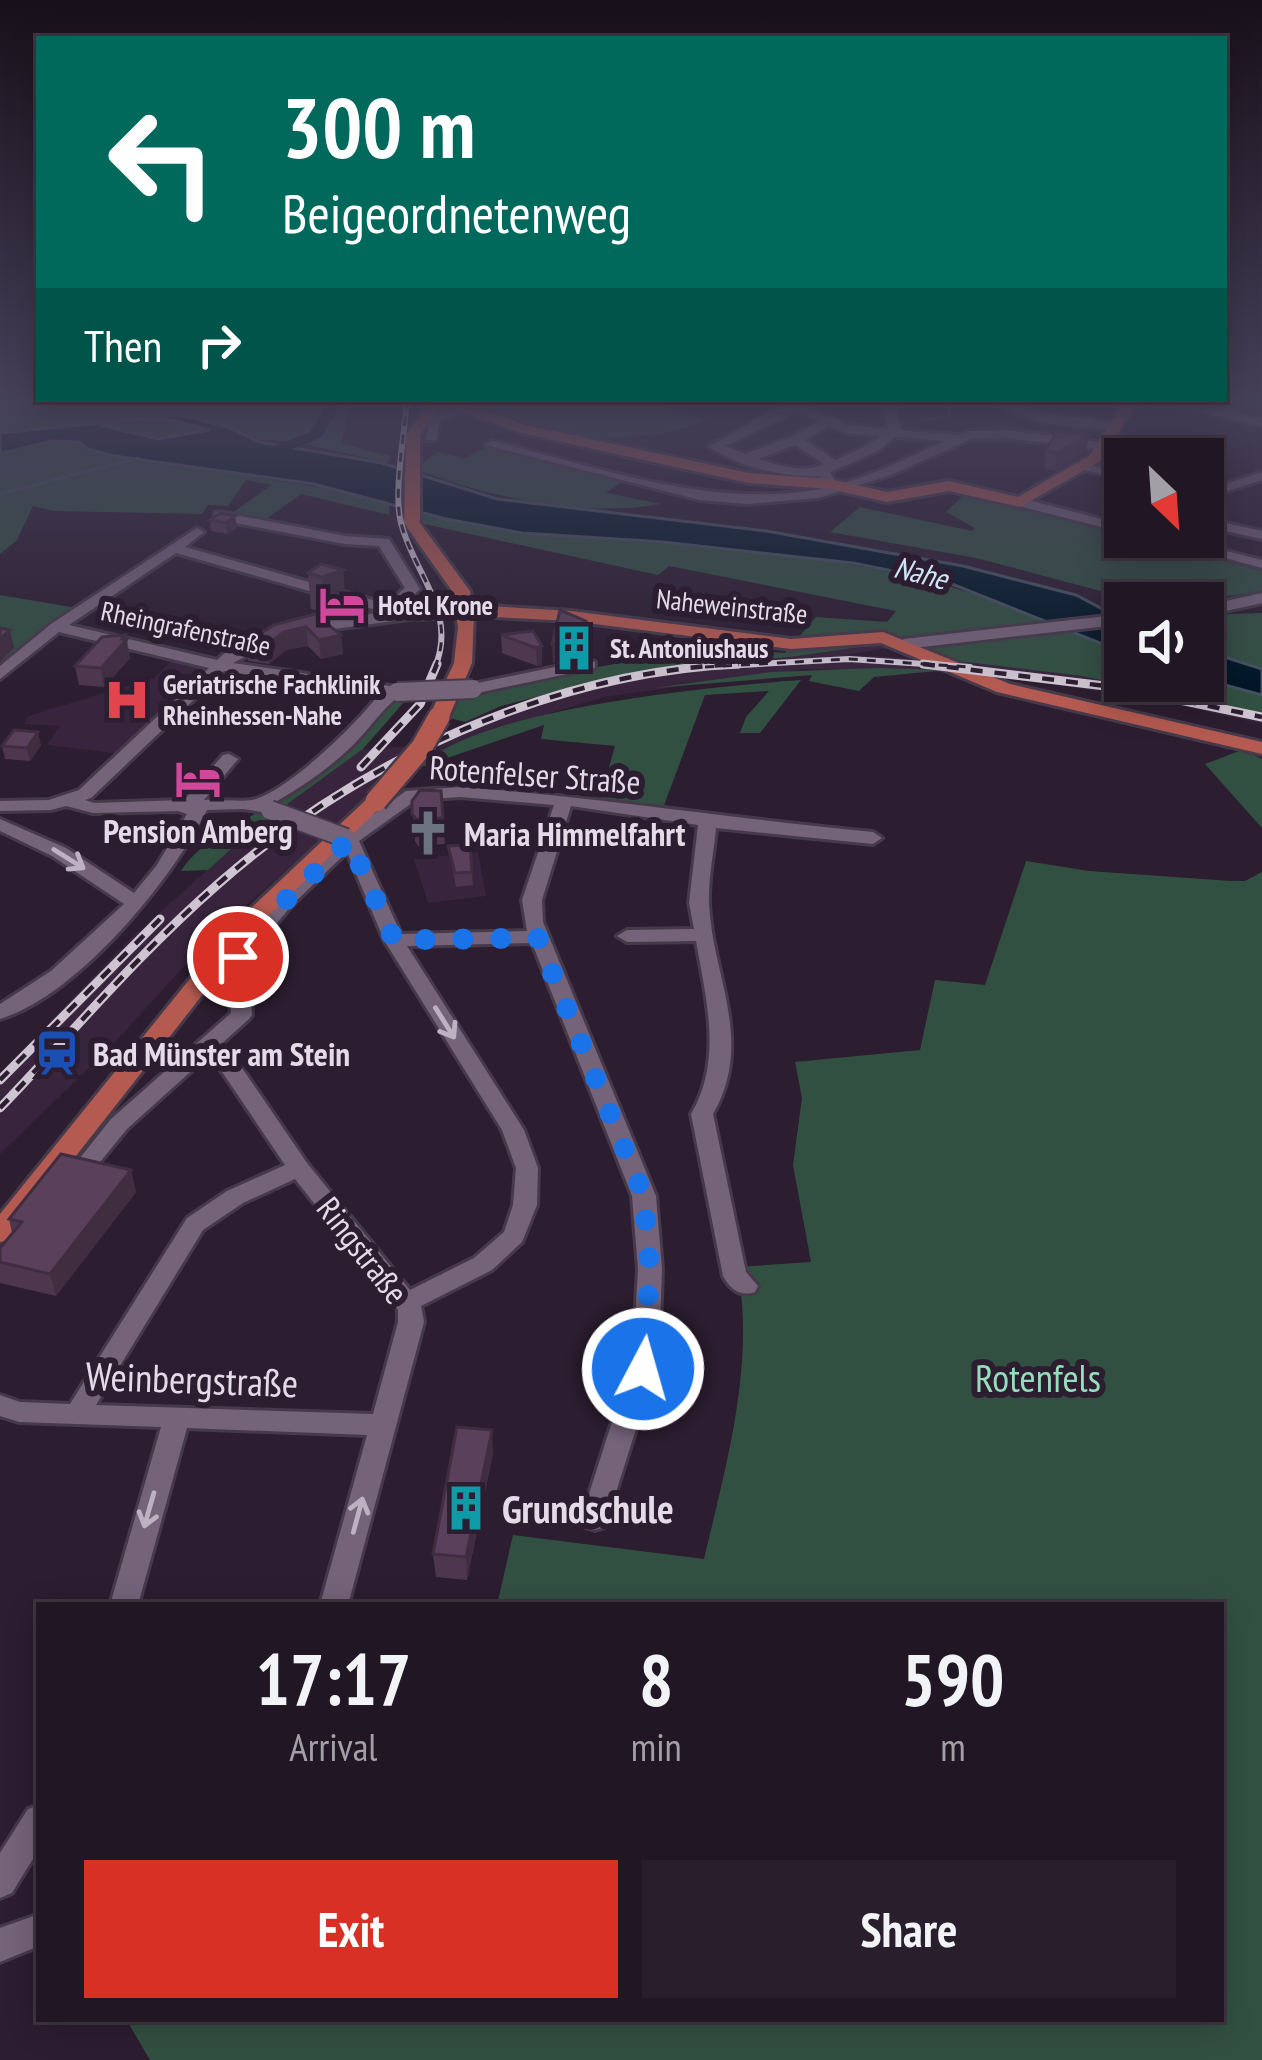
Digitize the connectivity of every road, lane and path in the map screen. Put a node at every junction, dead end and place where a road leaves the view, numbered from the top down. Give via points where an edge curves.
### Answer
1 (411, 494) edge
2 (700, 494) edge
3 (800, 494) edge
4 (985, 494) edge
5 (1034, 494) edge
6 (1020, 502) junction
7 (220, 516) edge
8 (1104, 518) edge
9 (1093, 520) junction
10 (1104, 523) edge
11 (1224, 526) edge
12 (197, 532) dead end
13 (1261, 534) edge
14 (174, 548) junction
15 (1224, 554) edge
16 (1262, 564) edge
17 (1262, 598) edge
18 (1224, 606) edge
19 (460, 610) junction
20 (391, 612) junction
21 (1104, 621) edge
22 (56, 628) junction
23 (904, 644) junction
24 (589, 665) dead end
25 (221, 666) junction
26 (0, 675) edge
27 (0, 686) edge
28 (393, 692) junction
29 (1262, 748) edge
30 (229, 759) dead end
31 (564, 800) junction
32 (69, 801) junction
33 (0, 806) edge
34 (263, 807) junction
35 (193, 808) junction
36 (708, 821) junction
37 (0, 824) edge
38 (873, 838) dead end
39 (347, 839) junction
40 (134, 902) junction
41 (702, 935) junction
42 (627, 936) dead end
43 (538, 938) junction
44 (394, 940) junction
45 (0, 1013) edge
46 (221, 1046) junction
47 (82, 1168) edge
48 (299, 1168) junction
49 (0, 1233) edge
50 (746, 1286) dead end
51 (408, 1302) junction
52 (0, 1405) edge
53 (77, 1414) junction
54 (177, 1417) junction
55 (383, 1425) junction
56 (595, 1519) dead end
57 (125, 1602) edge
58 (335, 1602) edge
59 (36, 1825) edge
60 (0, 1882) edge
61 (36, 1931) edge
62 (0, 1945) edge

1 - 19 main road via 414,530 456,582
2 - 3 street
4 - 6 main road
5 - 6 main road
6 - 9 street
7 - 20 street via 384,542 412,589
8 - 9 street
9 - 10 street
11 - 13 street
12 - 14 street
14 - 20 street
14 - 22 street
15 - 16 street
17 - 18 street
19 - 20 street, bridge
19 - 23 main road, Naheweinstraße via 589,617 791,644 866,635
19 - 49 main road, bridge via 464,663 422,747 243,928
20 - 25 street via 274,635
21 - 23 street
22 - 25 street, Rheingrafenstraße
22 - 26 street
23 - 29 main road, Naheweinstraße via 1019,693
24 - 28 street, Rheingrafenstraße, bridge via 473,689
25 - 28 street, Rheingrafenstraße
25 - 32 street
26 - 27 street
28 - 34 street via 334,753
30 - 35 street
31 - 36 street, Rotenfelser Straße
31 - 39 street, Rotenfelser Straße via 412,795
31 - 43 street via 530,909
32 - 33 street
32 - 35 street
34 - 35 street
34 - 39 street, bridge
35 - 40 street via 164,870
36 - 38 street, Rotenfelser Straße
36 - 41 street
37 -> 40 street
39 - 44 street
39 - 46 street, Rotenfelser Straße via 238,957 242,1015
40 - 45 street via 94,944
41 - 42 street
41 - 50 street via 722,1022 716,1090 702,1114 735,1276
43 - 44 street
43 - 56 street via 648,1220 646,1356
44 -> 51 street via 513,1130 527,1168 514,1236 483,1264
46 - 47 street via 195,1053
46 - 48 street, Ringstraße
48 - 51 street, Ringstraße
48 - 53 street via 195,1224
51 - 55 street, Ringstraße via 411,1322
52 - 53 street, Weinbergstraße
53 - 54 street, Weinbergstraße
54 - 55 street, Weinbergstraße
54 -> 57 street
58 -> 55 street, Ringstraße
59 - 60 street
61 - 62 street

